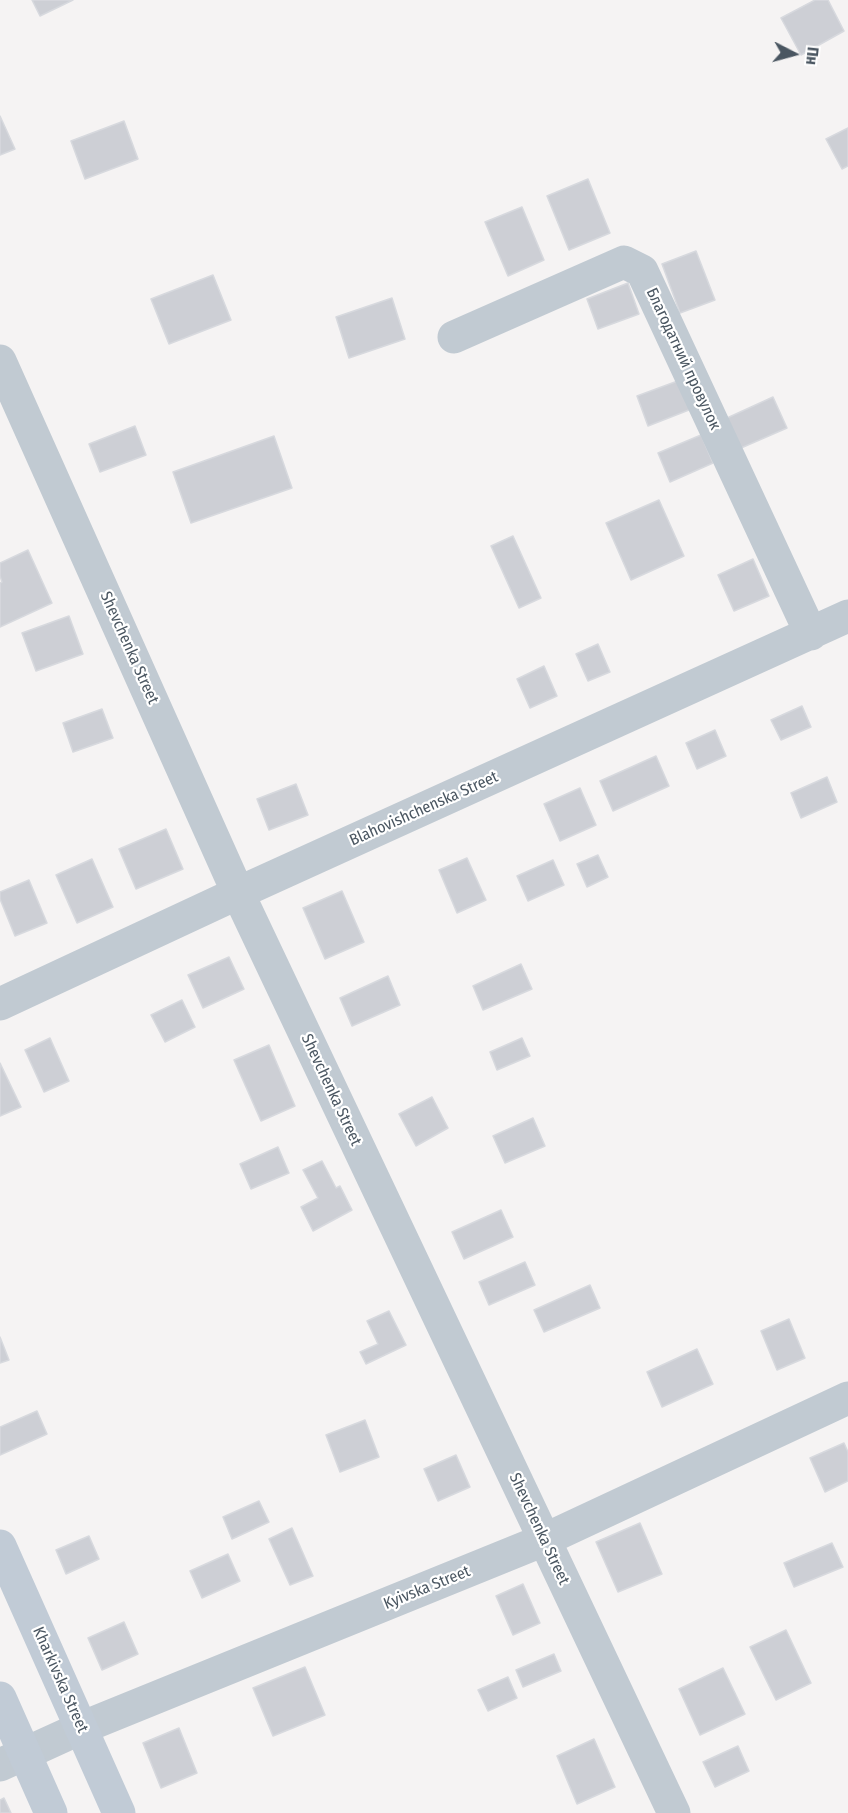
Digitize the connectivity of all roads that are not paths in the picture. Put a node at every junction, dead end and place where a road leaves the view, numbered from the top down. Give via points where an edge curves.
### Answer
1 (454, 337) dead end
2 (0, 361) edge
3 (848, 616) edge
4 (810, 634) junction
5 (238, 893) junction
6 (0, 1004) edge
7 (848, 1398) edge
8 (544, 1540) junction
9 (0, 1546) edge
10 (0, 1698) edge
11 (81, 1728) junction
12 (13, 1759) edge
13 (51, 1813) edge
14 (119, 1813) edge
15 (674, 1813) edge

1 - 4 street, Благодатний провулок via 624,262 642,271
2 - 5 street, Shevchenka Street
3 - 4 street, Blahovishchenska Street
4 - 5 street, Blahovishchenska Street
5 - 6 street, Blahovishchenska Street
5 - 8 street, Shevchenka Street
7 - 8 street, Kyivska Street
8 - 11 street, Kyivska Street
8 - 15 street, Shevchenka Street
9 - 11 street, Kharkivska Street
10 - 12 street
11 - 12 street, Kyivska Street
11 - 14 street, Kharkivska Street
12 - 13 street

